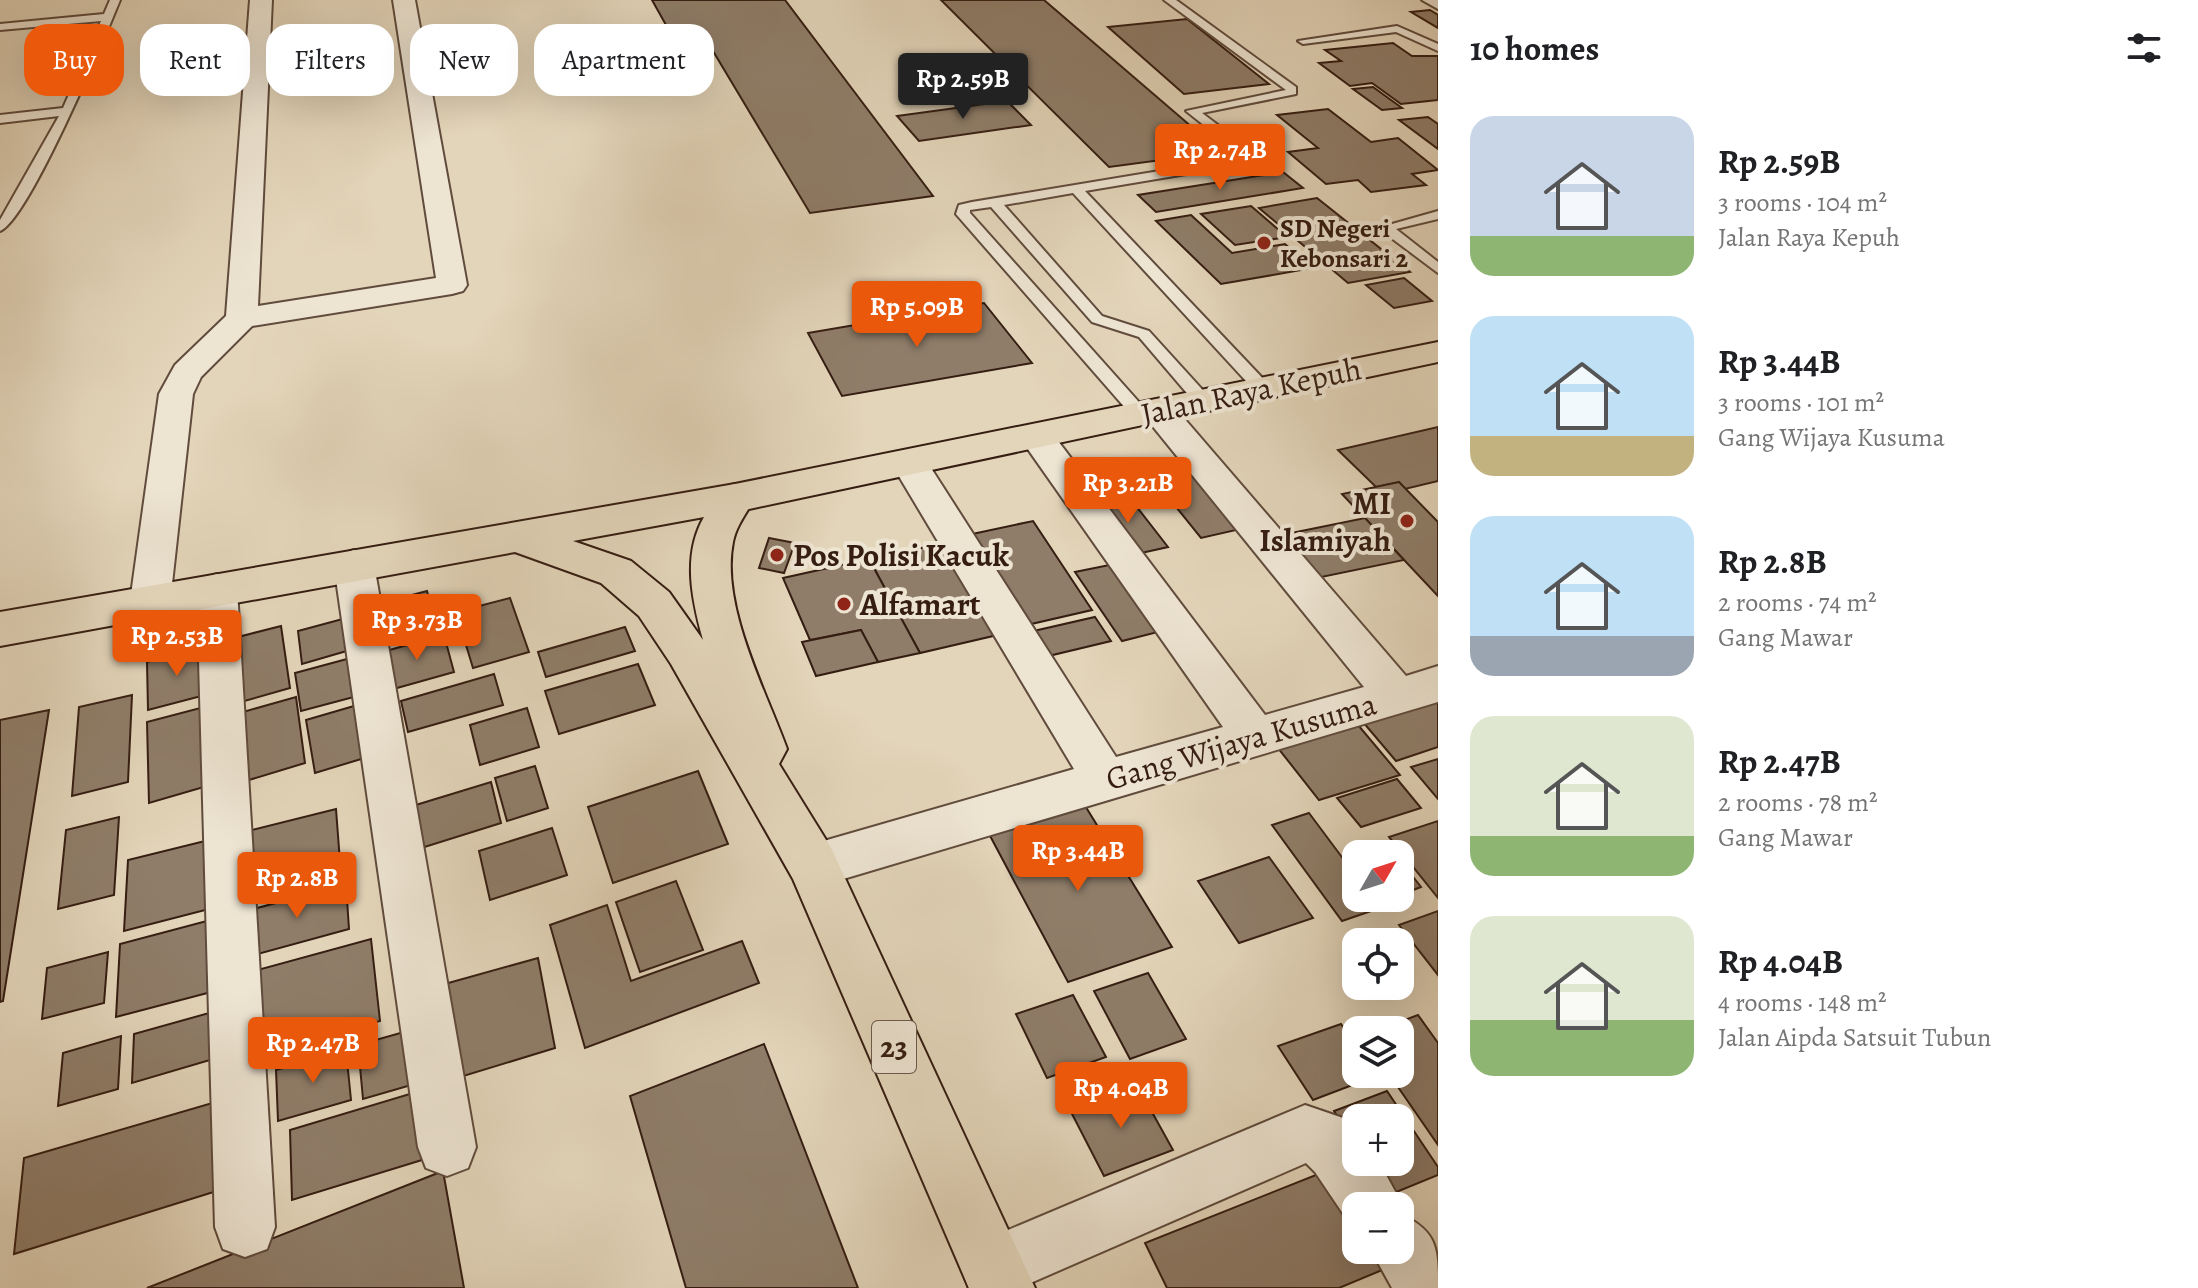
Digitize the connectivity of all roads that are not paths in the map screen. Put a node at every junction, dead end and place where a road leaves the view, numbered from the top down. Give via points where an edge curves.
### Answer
1 (115, 0) edge
2 (261, 0) edge
3 (404, 0) edge
4 (1169, 0) edge
5 (107, 17) junction
6 (0, 27) edge
7 (1303, 41) dead end
8 (1438, 48) edge
9 (68, 111) junction
10 (0, 119) edge
11 (1076, 189) junction
12 (994, 202) junction
13 (1438, 215) edge
14 (0, 227) edge
15 (1436, 266) edge
16 (242, 318) junction
17 (1437, 353) edge
18 (1263, 389) junction
19 (1203, 401) junction
20 (1149, 412) junction
21 (1037, 437) junction
22 (909, 463) junction
23 (735, 498) junction
24 (522, 539) junction
25 (354, 565) junction
26 (217, 589) junction
27 (150, 602) junction
28 (0, 629) edge
29 (1417, 690) edge
30 (1256, 737) junction
31 (1105, 779) junction
32 (782, 809) junction
33 (813, 865) junction
34 (447, 1147) dead end
35 (1364, 1192) edge
36 (245, 1227) dead end
37 (1413, 1264) edge
38 (997, 1278) edge
39 (1429, 1288) edge

1 - 5 lane
2 - 16 street
3 - 16 street via 452,285
4 - 11 lane via 1293,92 1192,111 1251,156 1248,160
5 - 6 lane
5 - 9 lane
7 - 8 lane via 1397,29
9 - 10 lane
9 - 14 lane via 11,217
11 - 12 lane
11 - 18 lane
12 - 19 lane via 1097,319 1144,334
12 - 20 lane via 964,208 963,214
13 - 15 lane via 1385,228
16 - 27 street via 187,372 176,394
17 - 18 main road, Jalan Raya Kepuh
18 - 19 main road, Jalan Raya Kepuh
19 - 20 main road, Jalan Raya Kepuh
20 - 21 main road, Jalan Raya Kepuh
20 - 29 street
21 - 22 main road, Jalan Raya Kepuh
21 - 30 street
22 - 23 main road, Jalan Raya Kepuh
22 - 31 street
23 - 24 main road, 23
23 - 32 main road, 23 via 712,545 714,589 720,627
24 - 25 main road, 23
24 - 32 main road, 23 via 616,572 654,604
25 - 26 main road, 23
25 - 34 street
26 - 27 main road, 23
26 - 36 street
27 - 28 main road, 23
29 - 30 street, Gang Wijaya Kusuma
30 - 31 street, Gang Wijaya Kusuma
31 - 33 street, Gang Wijaya Kusuma
32 - 33 main road, 23
33 - 38 main road, 23
35 - 38 street via 1323,1138 1305,1134
37 - 39 street

